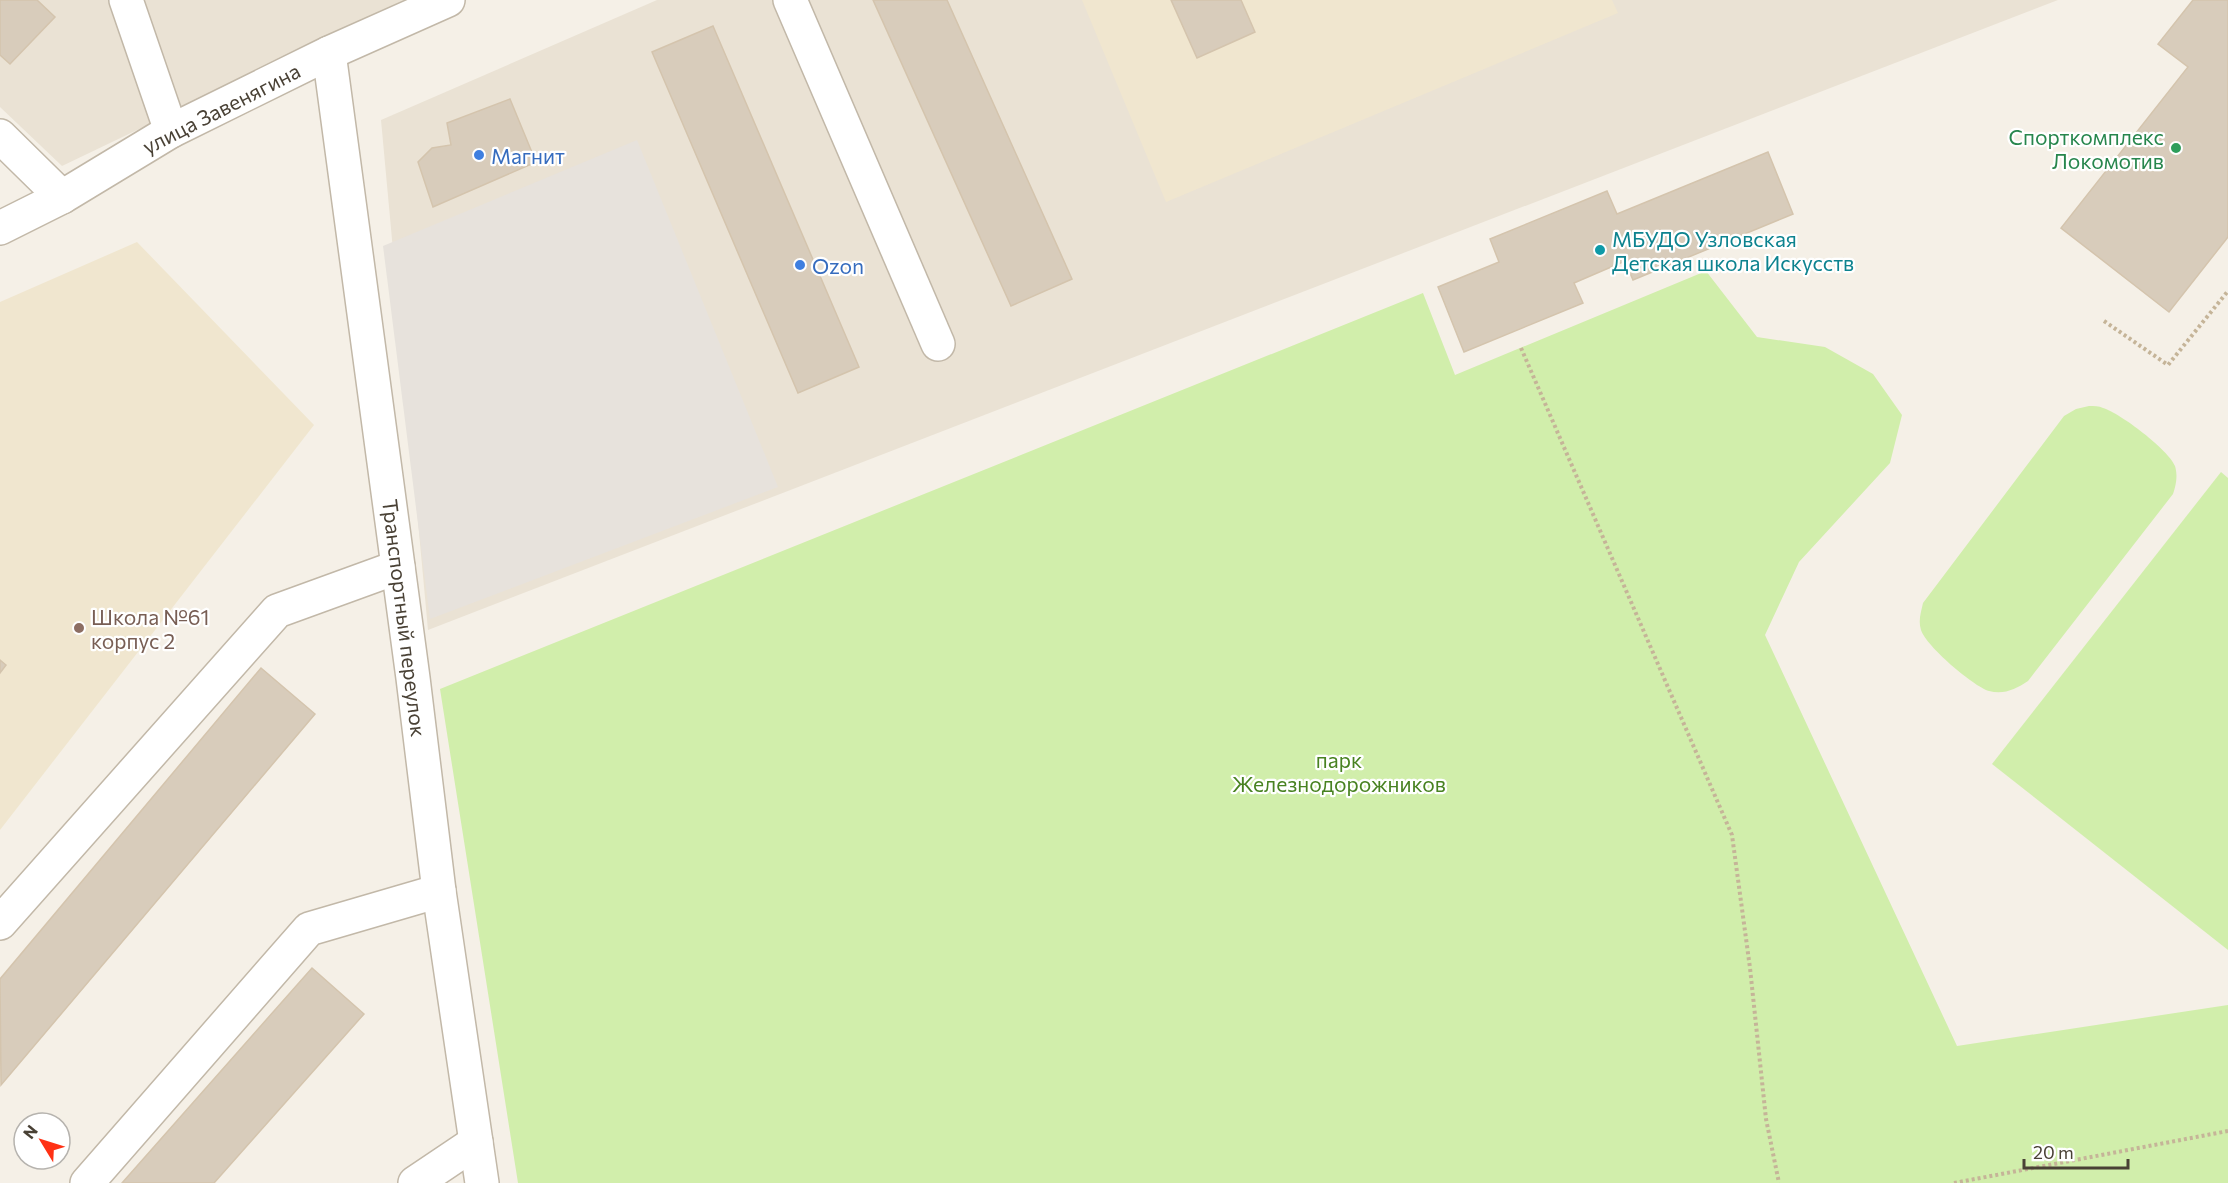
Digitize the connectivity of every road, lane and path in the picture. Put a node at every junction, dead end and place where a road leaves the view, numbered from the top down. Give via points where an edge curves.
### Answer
1 (126, 0) edge
2 (448, 0) edge
3 (790, 0) edge
4 (329, 53) junction
5 (171, 131) junction
6 (0, 136) edge
7 (62, 197) junction
8 (0, 228) edge
9 (2228, 291) edge
10 (2104, 321) dead end
11 (938, 344) dead end
12 (1521, 348) dead end
13 (398, 567) junction
14 (439, 891) junction
15 (0, 923) edge
16 (2228, 1131) edge
17 (476, 1142) junction
18 (87, 1183) edge
19 (415, 1183) edge
20 (482, 1183) edge
21 (1779, 1183) edge
22 (1954, 1183) edge

1 - 5 street
2 - 4 street, улица Завенягина
3 - 11 street
4 - 5 street, улица Завенягина
4 - 13 street, Транспортный переулок
5 - 7 street, улица Завенягина
6 - 7 street
7 - 8 street, улица Завенягина
9 - 10 path via 2168,365
12 - 21 path via 1732,835 1766,1119
13 - 14 street, Транспортный переулок
13 - 15 street via 277,611
14 - 17 street, Транспортный переулок
14 - 18 street via 309,929
16 - 22 path
17 - 19 street
17 - 20 street, Транспортный переулок

